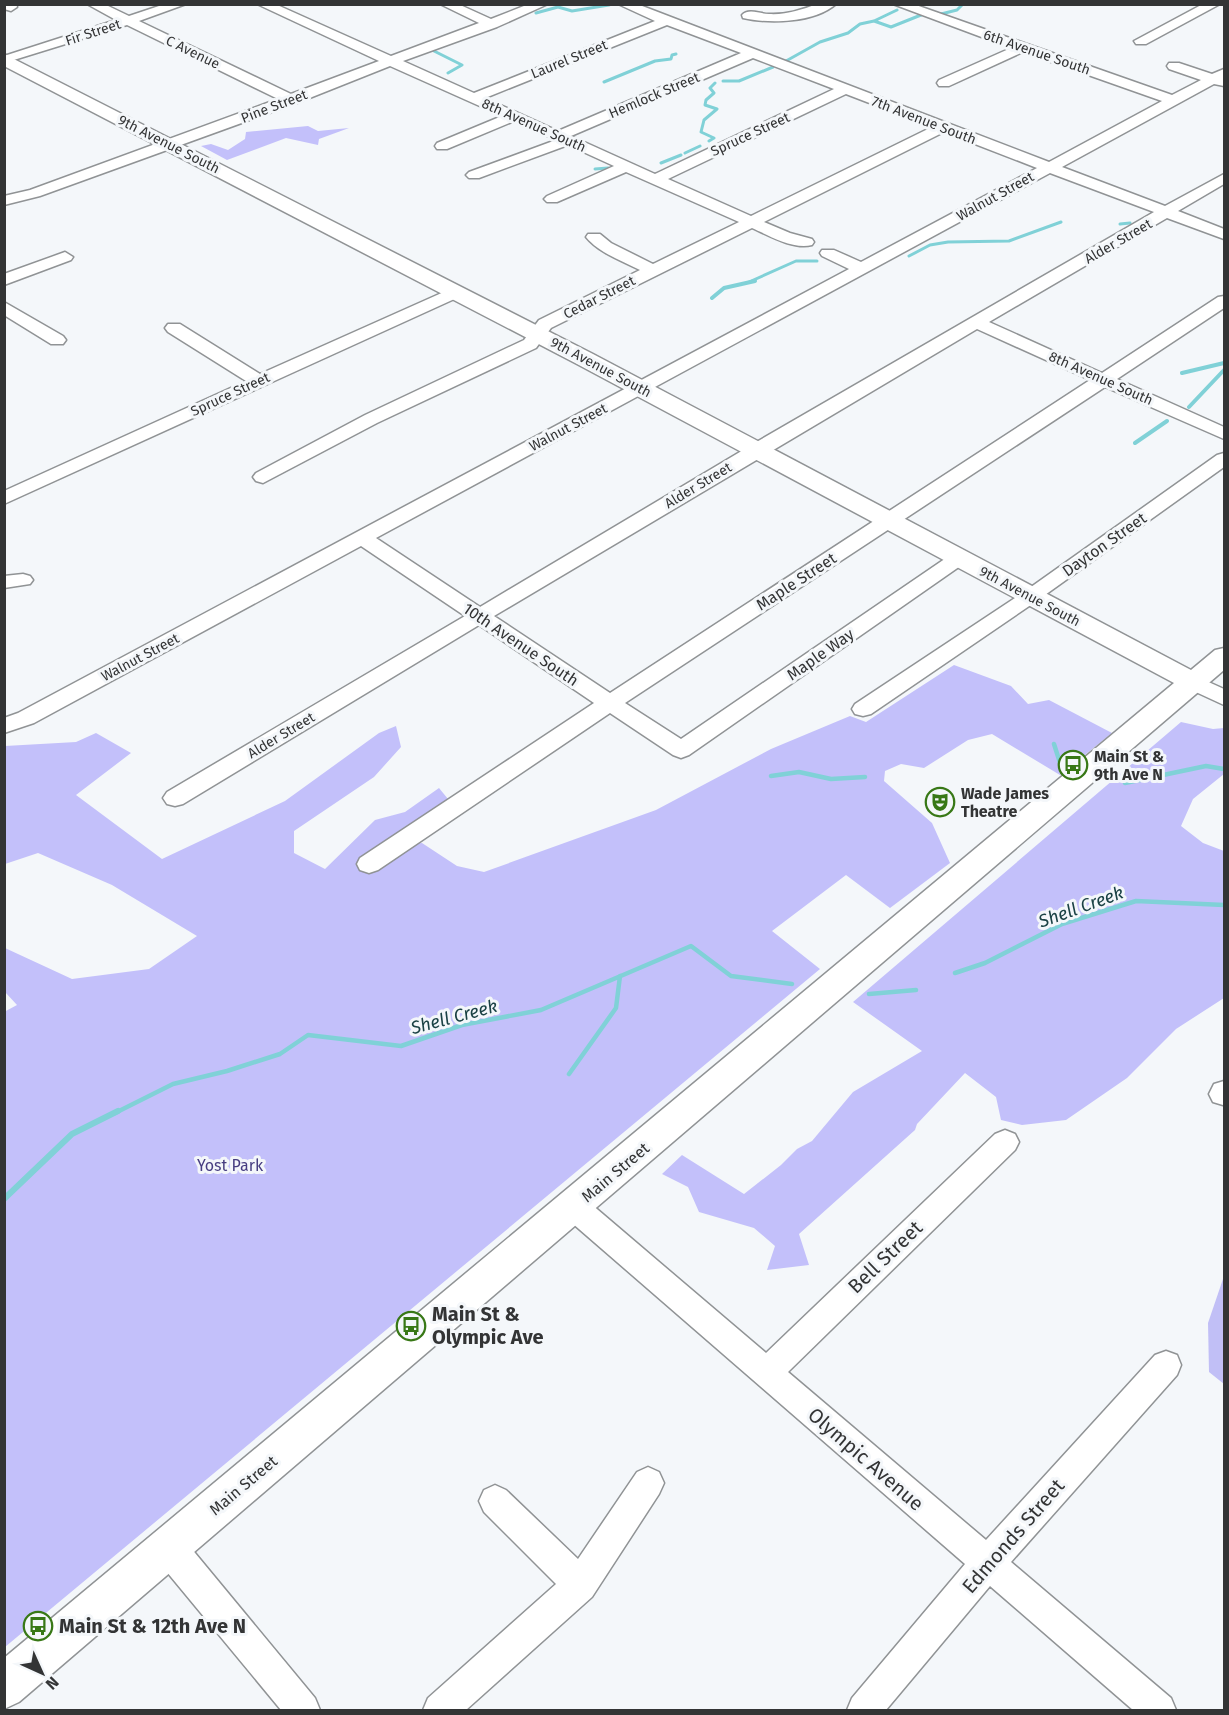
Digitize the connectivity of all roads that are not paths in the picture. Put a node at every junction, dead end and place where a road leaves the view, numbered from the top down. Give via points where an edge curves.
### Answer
1 (93, 4) edge
2 (180, 4) edge
3 (263, 4) edge
4 (446, 4) edge
5 (542, 4) edge
6 (624, 4) edge
7 (830, 4) edge
8 (899, 4) edge
9 (1214, 4) edge
10 (748, 15) dead end
11 (128, 21) junction
12 (666, 21) junction
13 (492, 24) junction
14 (1141, 41) dead end
15 (1023, 46) junction
16 (751, 54) junction
17 (6, 59) edge
18 (392, 62) junction
19 (1174, 66) dead end
20 (1221, 78) edge
21 (944, 84) dead end
22 (844, 90) junction
23 (473, 98) junction
24 (292, 100) junction
25 (1175, 100) junction
26 (514, 116) junction
27 (943, 127) junction
28 (563, 138) junction
29 (169, 144) junction
30 (442, 146) dead end
31 (626, 166) junction
32 (1049, 167) junction
33 (474, 175) dead end
34 (1224, 177) edge
35 (656, 179) junction
36 (552, 199) dead end
37 (4, 201) edge
38 (1167, 213) junction
39 (752, 221) junction
40 (1224, 234) edge
41 (594, 237) dead end
42 (806, 242) dead end
43 (828, 253) dead end
44 (65, 257) dead end
45 (862, 269) junction
46 (652, 270) junction
47 (4, 280) edge
48 (455, 292) junction
49 (1224, 300) edge
50 (9, 315) edge
51 (977, 322) junction
52 (174, 328) dead end
53 (537, 334) junction
54 (57, 340) dead end
55 (1103, 379) junction
56 (258, 381) junction
57 (640, 388) junction
58 (1224, 434) edge
59 (757, 450) junction
60 (1224, 459) edge
61 (263, 477) dead end
62 (4, 498) edge
63 (889, 520) junction
64 (362, 538) junction
65 (959, 558) junction
66 (1031, 596) junction
67 (479, 616) junction
68 (1224, 656) edge
69 (1193, 682) junction
70 (1224, 698) edge
71 (608, 704) junction
72 (863, 709) dead end
73 (4, 726) edge
74 (681, 750) joint
75 (175, 798) dead end
76 (369, 864) dead end
77 (1005, 1142) dead end
78 (574, 1207) junction
79 (1166, 1365) dead end
80 (766, 1373) junction
81 (648, 1483) dead end
82 (495, 1501) dead end
83 (169, 1548) junction
84 (987, 1564) junction
85 (580, 1585) junction
86 (4, 1687) edge
87 (303, 1710) edge
88 (440, 1710) edge
89 (864, 1710) edge
90 (1160, 1710) edge

1 - 11 street, C Avenue
2 - 11 street, Fir Street
3 - 18 street, 8th Avenue South
4 - 13 street
5 - 13 street, Pine Street
6 - 12 street, 7th Avenue South
7 - 10 street via 788,19
8 - 15 street, 6th Avenue South
9 - 14 street
11 - 17 street, Fir Street
11 - 24 street, C Avenue
12 - 16 street, 7th Avenue South
12 - 23 street, Laurel Street
13 - 18 street, Pine Street
15 - 21 street
15 - 25 street, 6th Avenue South
16 - 22 street, 7th Avenue South
16 - 28 street, Hemlock Street
17 - 29 main road, 9th Avenue South
18 - 23 street, 8th Avenue South
18 - 24 street, Pine Street
19 - 20 street
20 - 25 street, Walnut Street
22 - 27 street, 7th Avenue South
22 - 35 street, Spruce Street
23 - 26 street, 8th Avenue South
24 - 29 street, Pine Street
25 - 32 street, Walnut Street
26 - 28 street, 8th Avenue South
26 - 30 street
27 - 32 street, 7th Avenue South
27 - 39 street, Cedar Street
28 - 31 street, 8th Avenue South
28 - 33 street, Hemlock Street
29 - 37 street, Pine Street
29 - 48 main road, 9th Avenue South
31 - 35 street, 8th Avenue South
31 - 36 street
32 - 38 street, 7th Avenue South
32 - 45 street, Walnut Street
34 - 38 street, Alder Street
35 - 39 street, 8th Avenue South
38 - 40 street, 7th Avenue South
38 - 51 street, Alder Street
39 - 42 street, 8th Avenue South
39 - 46 street, Cedar Street
41 - 46 street
43 - 45 street
44 - 47 street
45 - 57 street, Walnut Street
46 - 53 street, Cedar Street via 545,324
48 - 53 main road, 9th Avenue South
48 - 56 street, Spruce Street
49 - 55 street, Maple Street
50 - 54 street
51 - 55 street, 8th Avenue South
51 - 59 street, Alder Street
52 - 56 street
53 - 57 main road, 9th Avenue South
53 - 61 street, Cedar Street via 531,344 371,419
55 - 58 street, 8th Avenue South
55 - 63 street, Maple Street
56 - 62 street, Spruce Street
57 - 59 main road, 9th Avenue South
57 - 64 street, Walnut Street
59 - 63 main road, 9th Avenue South
59 - 67 street, Alder Street
60 - 66 street, Dayton Street
63 - 65 main road, 9th Avenue South
63 - 71 street, Maple Street
64 - 67 street, 10th Avenue South
64 - 73 street, Walnut Street via 26,718
65 - 66 main road, 9th Avenue South
65 - 74 street, Maple Way
66 - 69 main road, 9th Avenue South
66 - 72 street, Dayton Street
67 - 71 street, 10th Avenue South
67 - 75 street, Alder Street
68 - 69 main road, Main Street
69 - 70 street
69 - 78 main road, Main Street
71 - 74 street, 10th Avenue South
71 - 76 street, Maple Street
77 - 80 street, Bell Street
78 - 80 street, Olympic Avenue
78 - 83 main road, Main Street
79 - 84 street, Edmonds Street
80 - 84 street, Olympic Avenue
81 - 85 street
82 - 85 street
83 - 86 main road, Main Street
83 - 87 street
84 - 89 street, Edmonds Street
84 - 90 street, Olympic Avenue
85 - 88 street

